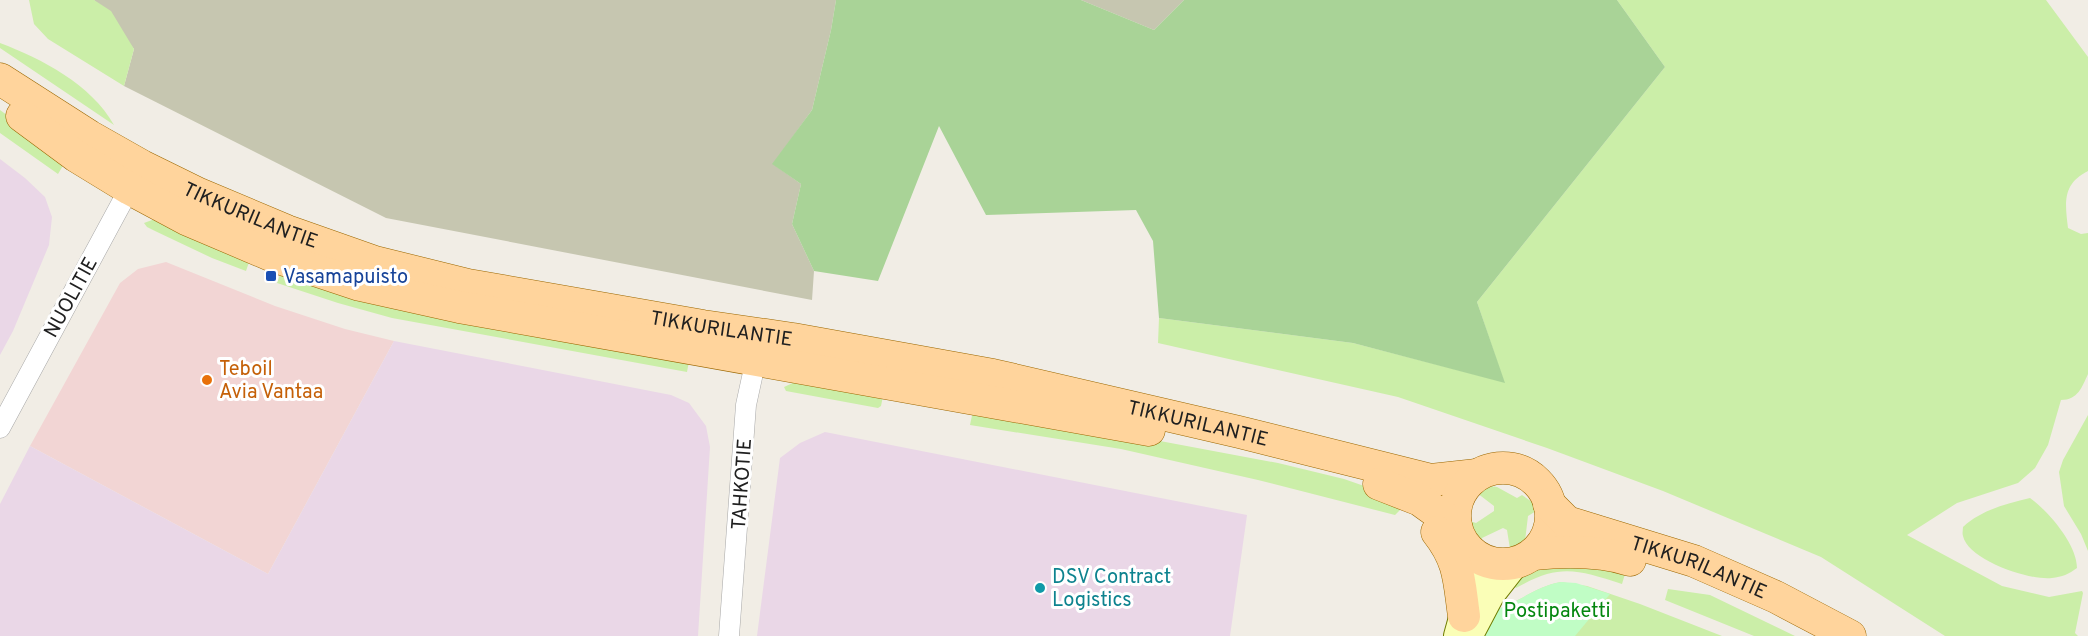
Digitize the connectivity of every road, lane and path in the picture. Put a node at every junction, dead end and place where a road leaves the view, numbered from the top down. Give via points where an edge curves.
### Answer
1 (0, 79) edge
2 (0, 100) edge
3 (136, 178) junction
4 (759, 347) junction
5 (0, 428) edge
6 (1477, 475) junction
7 (1401, 491) junction
8 (1549, 504) junction
9 (1462, 538) junction
10 (1524, 558) junction
11 (1464, 629) edge
12 (729, 636) edge
13 (1810, 636) edge
14 (1850, 636) edge

1 - 3 main road, TIKKURILANTIE via 89,136
2 - 3 main road, TIKKURILANTIE via 76,156
3 - 4 main road, TIKKURILANTIE via 186,219 273,256 360,285 459,307
3 - 5 street, NUOLITIE
4 - 6 main road, TIKKURILANTIE via 993,375 1431,480
4 - 7 main road, TIKKURILANTIE via 1240,447 1346,472
4 - 12 street, TAHKOTIE via 746,405
6 - 8 main road via 1500,468 1516,470 1533,479
6 - 9 main road via 1463,489 1455,512
7 - 9 main road, TIKKURILANTIE via 1425,504
7 - 11 main road via 1453,555
8 - 10 main road via 1551,517 1543,542
8 - 14 main road, TIKKURILANTIE via 1567,522 1694,561 1776,597
9 - 10 main road via 1479,558 1494,563
9 - 11 main road via 1473,574
10 - 11 main road
10 - 13 main road, TIKKURILANTIE via 1567,550 1621,557 1768,612

